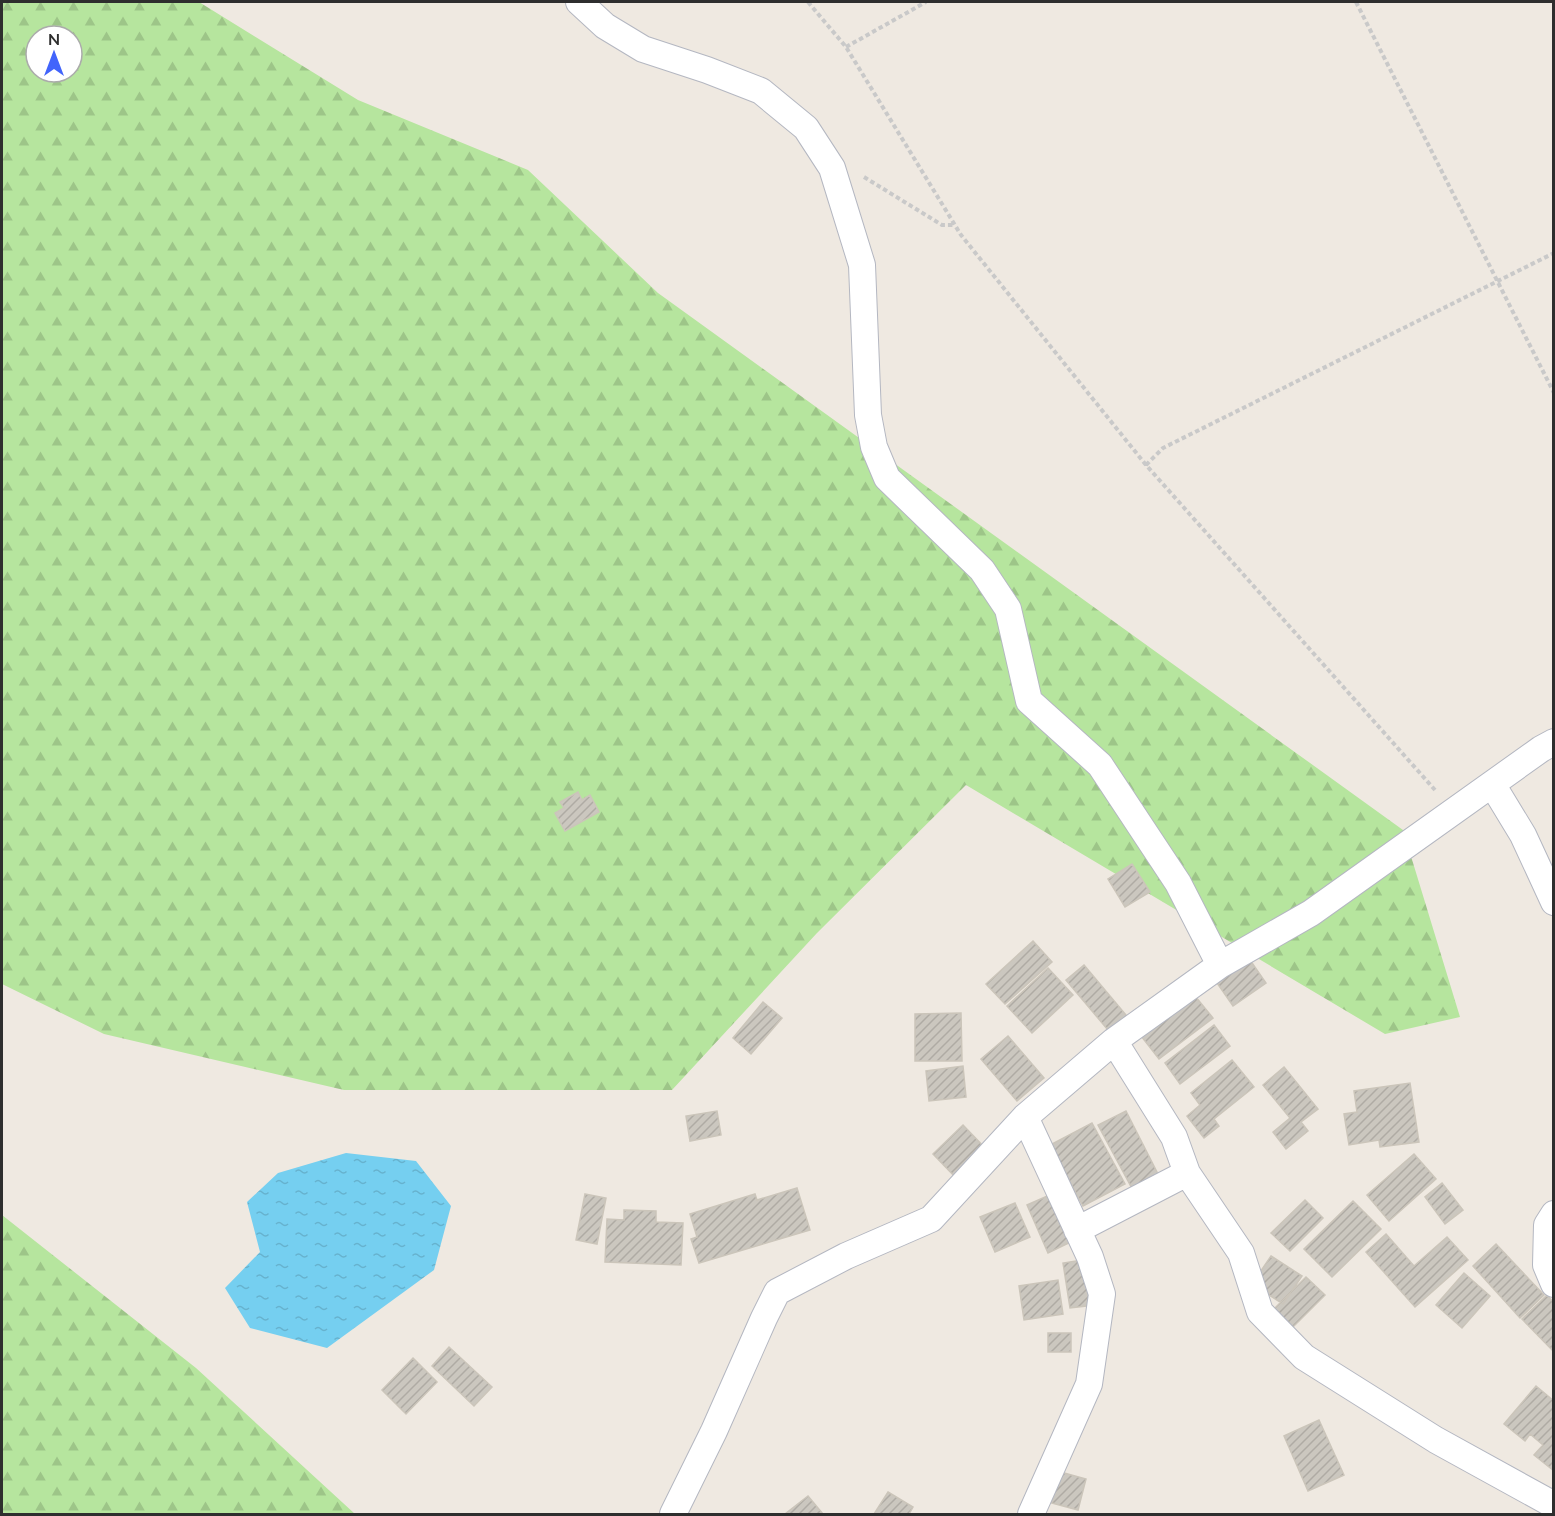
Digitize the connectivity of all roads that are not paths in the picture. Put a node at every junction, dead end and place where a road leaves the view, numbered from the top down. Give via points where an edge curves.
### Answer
1 (579, 2) edge
2 (1554, 742) edge
3 (1492, 784) junction
4 (1554, 902) edge
5 (1220, 965) junction
6 (1114, 1041) junction
7 (1025, 1117) junction
8 (1186, 1173) junction
9 (1554, 1214) edge
10 (1077, 1230) junction
11 (1554, 1284) edge
12 (1554, 1505) edge
13 (672, 1515) edge
14 (1031, 1515) edge

1 - 5 street via 605,26 643,49 761,91 806,128 832,168 862,265 868,415 874,447 887,478 982,570 1008,609 1029,700 1100,765 1178,883
2 - 3 street
3 - 4 street via 1523,835
3 - 5 street via 1311,914
5 - 6 street
6 - 7 street
6 - 8 street via 1174,1137
7 - 10 street
7 - 13 street via 931,1219 777,1292
8 - 10 street
8 - 12 street via 1241,1253 1260,1312 1304,1357 1437,1440
9 - 11 street via 1547,1225 1546,1265
10 - 14 street via 1102,1294 1089,1384

